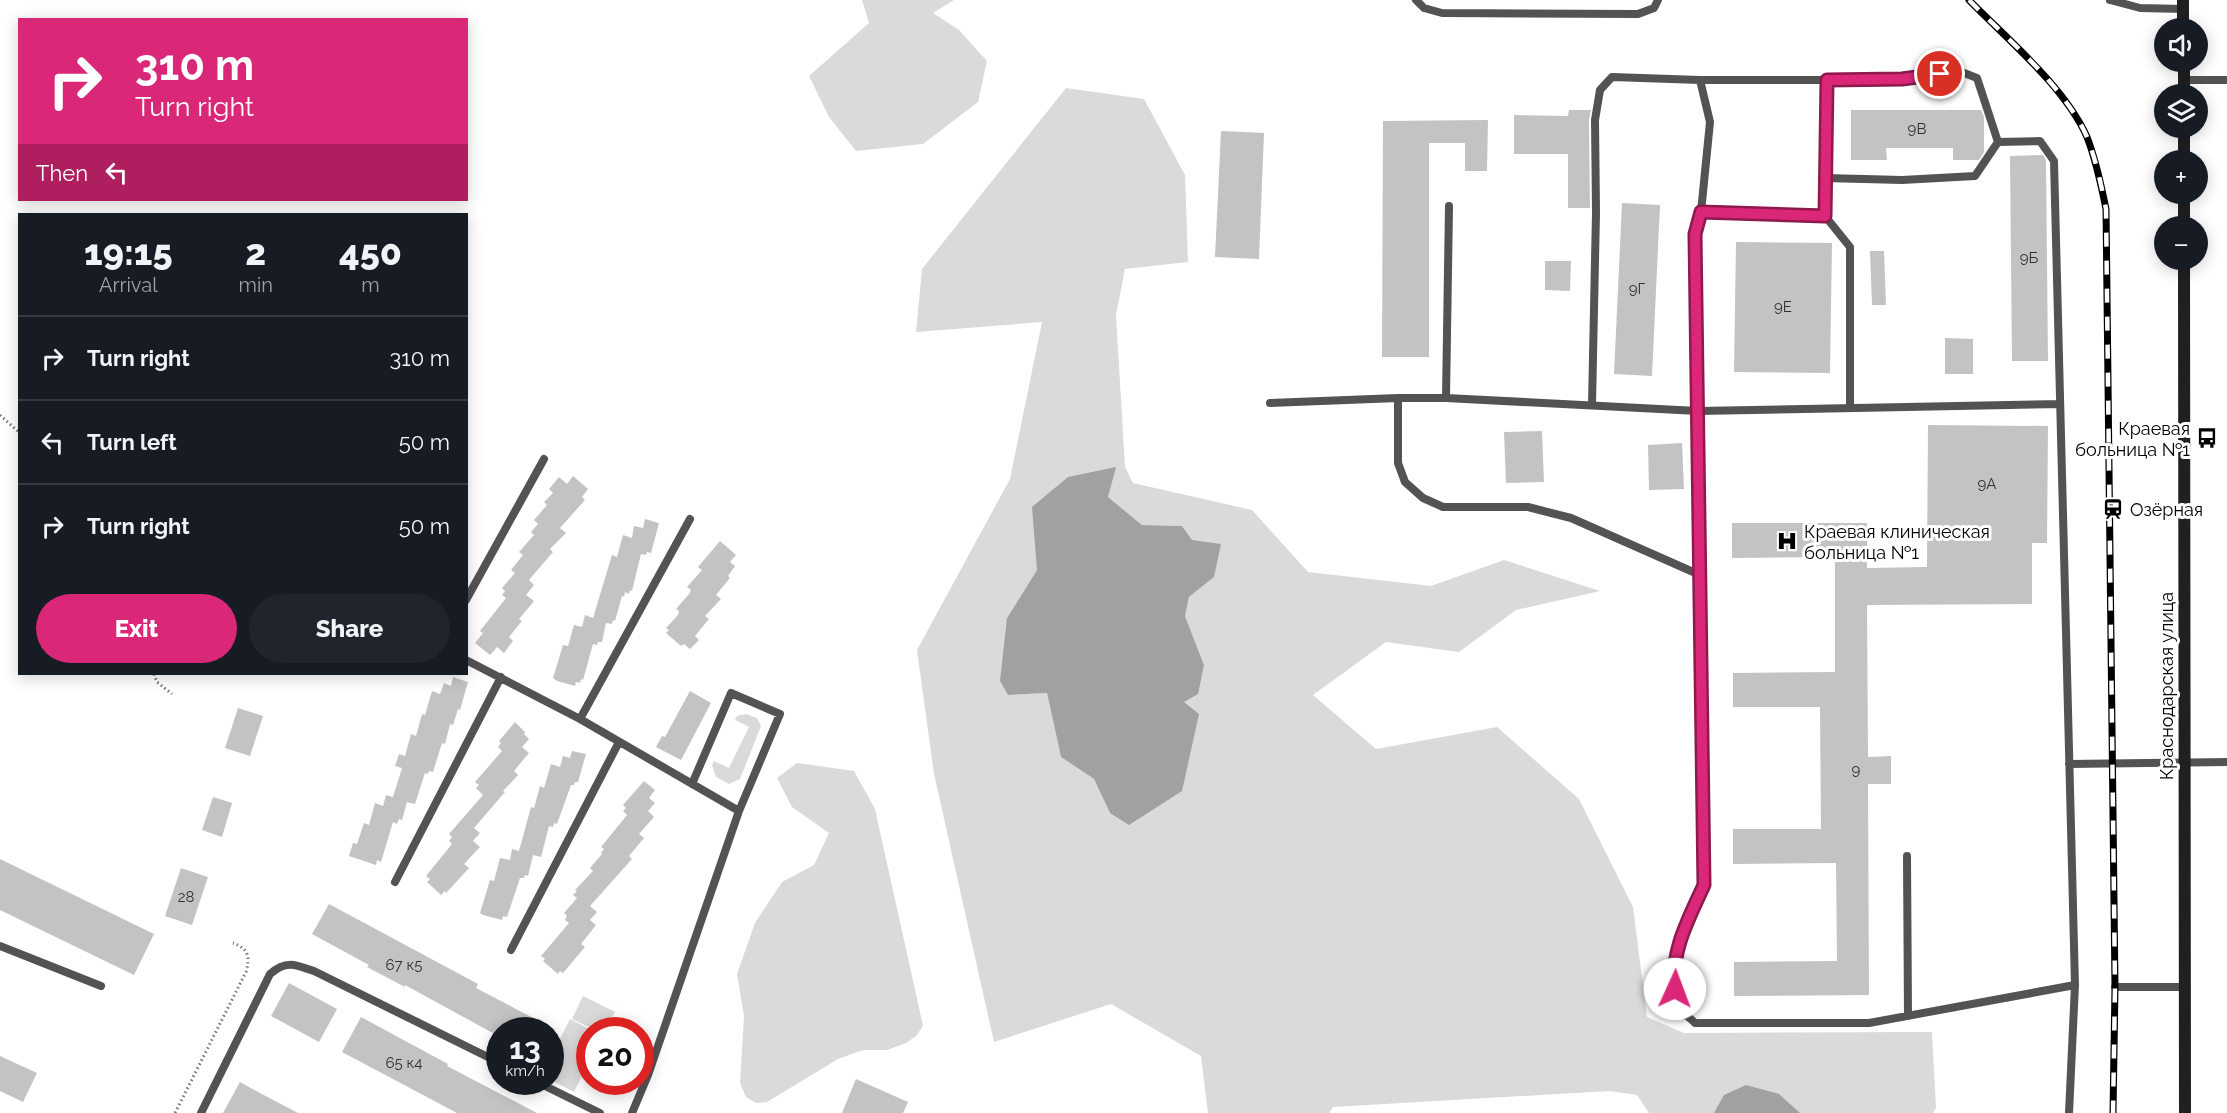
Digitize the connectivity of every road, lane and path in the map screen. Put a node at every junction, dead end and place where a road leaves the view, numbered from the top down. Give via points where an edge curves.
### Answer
1 (1416, 0) edge
2 (1658, 0) edge
3 (2110, 0) edge
4 (2183, 4) edge
5 (2184, 72) edge
6 (1700, 80) junction
7 (1827, 80) junction
8 (2184, 80) junction
9 (2227, 80) edge
10 (2184, 84) edge
11 (1998, 142) junction
12 (1825, 178) junction
13 (1449, 206) dead end
14 (1701, 212) junction
15 (1825, 216) junction
16 (2184, 270) edge
17 (1398, 398) junction
18 (1446, 398) junction
19 (1270, 403) dead end
20 (2060, 404) junction
21 (1592, 405) junction
22 (1850, 408) junction
23 (1698, 411) junction
24 (0, 415) edge
25 (18, 431) edge
26 (544, 459) dead end
27 (690, 519) dead end
28 (1700, 575) junction
29 (468, 596) edge
30 (468, 661) edge
31 (154, 675) edge
32 (501, 677) junction
33 (172, 694) dead end
34 (580, 719) junction
35 (620, 742) junction
36 (2184, 762) junction
37 (2227, 762) edge
38 (2069, 764) junction
39 (692, 784) junction
40 (739, 811) junction
41 (1906, 856) dead end
42 (395, 882) dead end
43 (233, 943) dead end
44 (0, 946) edge
45 (511, 950) dead end
46 (2075, 985) junction
47 (101, 986) dead end
48 (2115, 987) dead end
49 (2185, 987) junction
50 (1908, 1016) junction
51 (486, 1056) edge
52 (563, 1095) edge
53 (175, 1113) edge
54 (201, 1113) edge
55 (600, 1113) edge
56 (632, 1113) edge
57 (2069, 1113) edge
58 (2185, 1113) edge

1 - 2 lane via 1424,8 1442,13 1638,14 1654,9
3 - 4 lane via 2140,8
5 - 8 main road
6 - 7 lane
6 - 14 lane via 1710,122
6 - 21 lane via 1612,77 1600,90 1595,120
7 - 11 lane via 1902,79 1959,71 1977,78
7 - 12 lane
8 - 9 lane
8 - 10 main road
11 - 12 lane via 1975,176 1902,180
11 - 20 lane via 2040,141 2054,161
12 - 15 lane
13 - 18 lane
14 - 15 lane
14 - 23 lane via 1695,234
15 - 22 lane via 1850,246
16 - 36 main road, Краснодарская улица
17 - 18 lane
17 - 19 lane
17 - 28 lane via 1398,463 1405,482 1423,498 1443,507 1527,507 1571,518
18 - 21 lane
20 - 22 lane
20 - 38 lane
21 - 23 lane
22 - 23 lane
23 - 28 lane
24 - 25 path
26 - 29 lane
27 - 34 lane
28 - 50 lane via 1704,885 1680,938 1673,973 1677,1005 1695,1023 1869,1023
30 - 32 lane
31 - 33 path
32 - 34 lane
32 - 42 lane
34 - 35 lane
35 - 39 lane
35 - 45 lane
36 - 37 lane
36 - 38 lane
36 - 49 main road, Краснодарская улица
38 - 46 lane
39 - 40 lane
39 - 40 lane via 731,693 780,714
40 - 56 lane
41 - 50 lane
43 - 53 path via 248,953 246,972
44 - 47 lane
46 - 50 lane
46 - 57 lane
48 - 49 lane
49 - 58 main road, Краснодарская улица
51 - 54 lane via 316,972 295,964 279,966 270,974
52 - 55 lane

